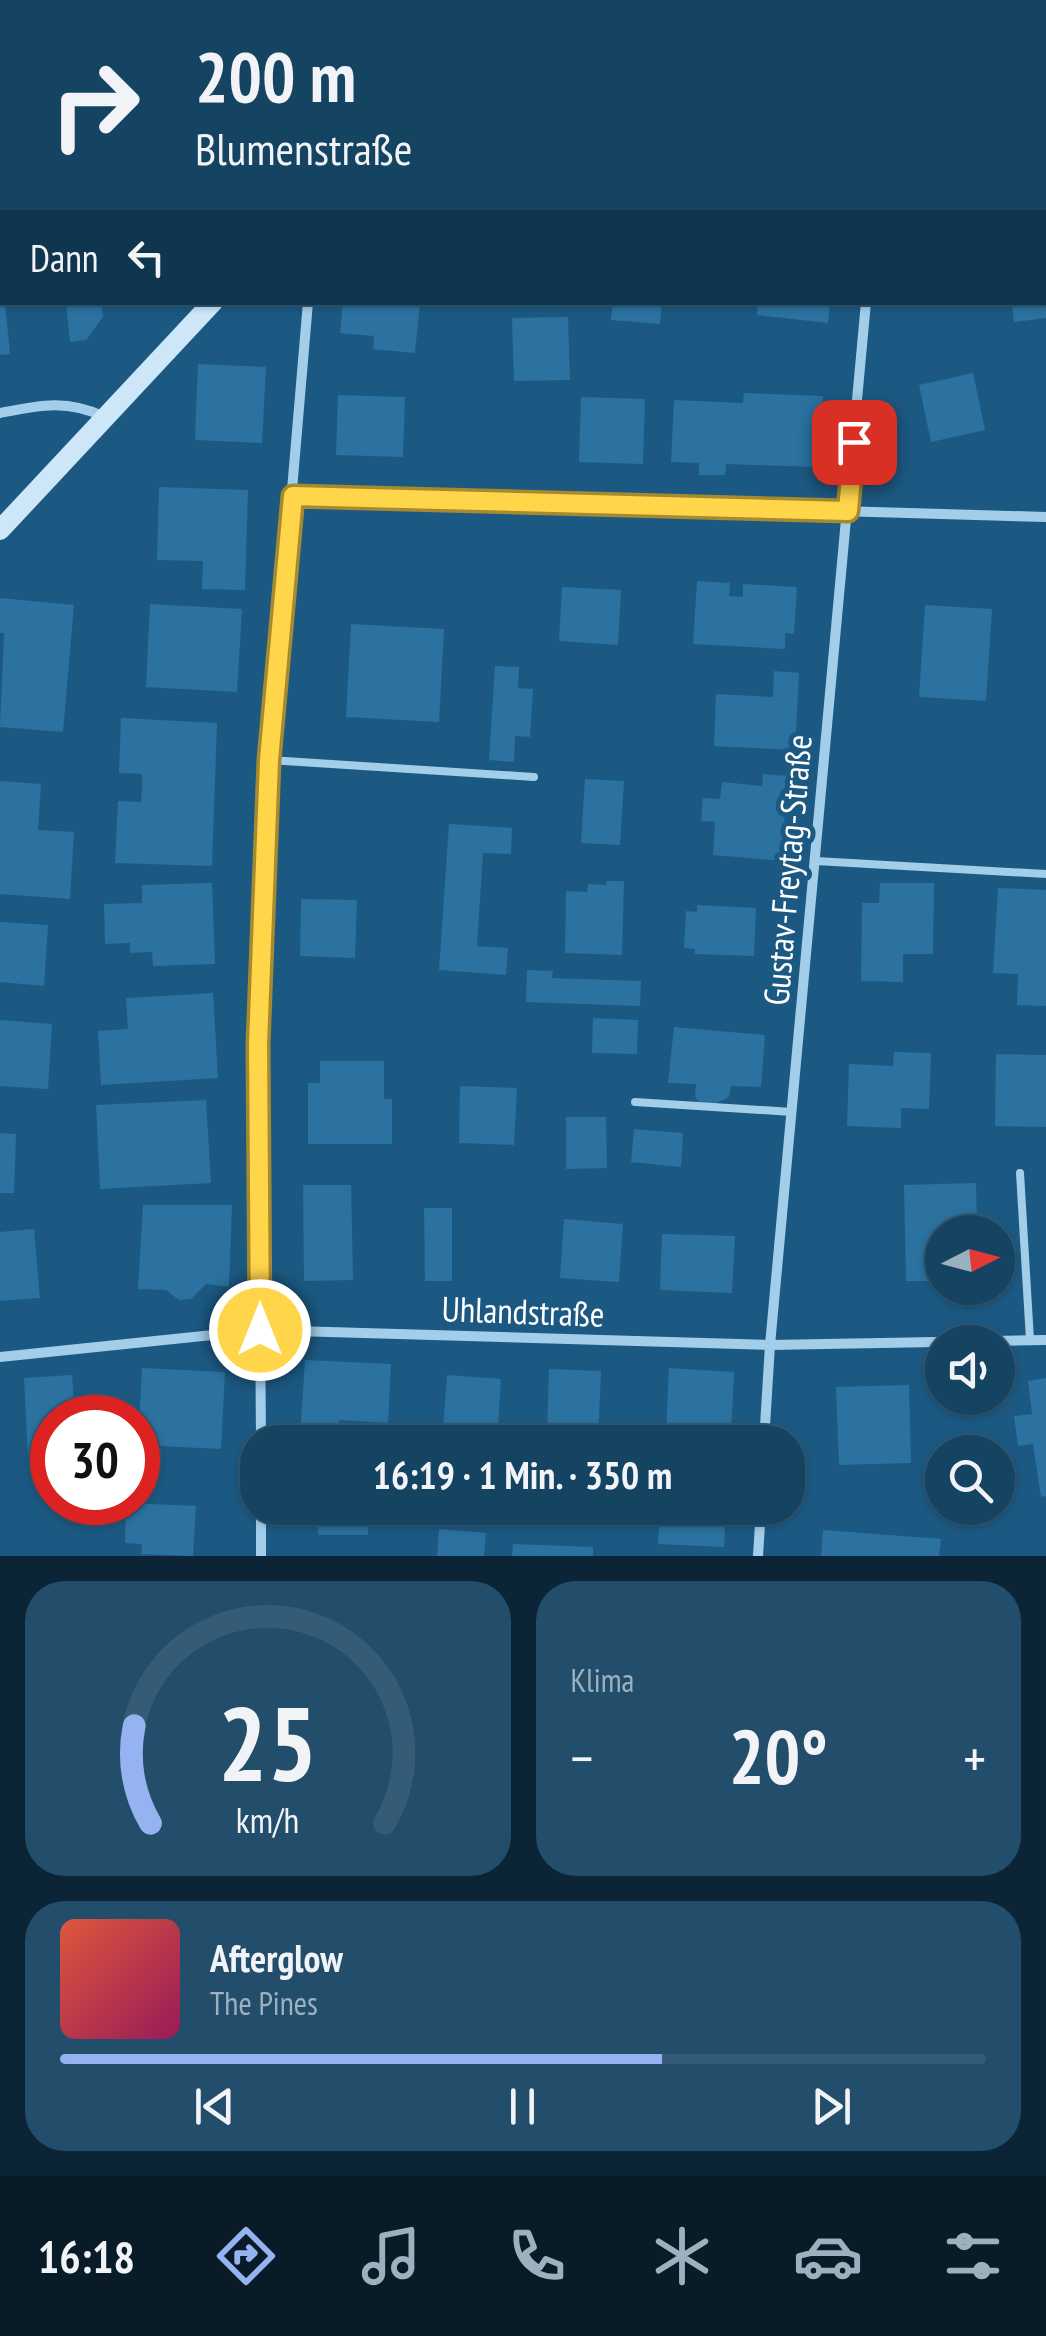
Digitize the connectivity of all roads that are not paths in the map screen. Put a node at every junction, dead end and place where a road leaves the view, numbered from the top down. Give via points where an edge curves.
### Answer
1 (210, 305) edge
2 (308, 305) edge
3 (866, 305) edge
4 (0, 413) edge
5 (106, 417) junction
6 (293, 496) junction
7 (848, 511) junction
8 (1046, 517) edge
9 (0, 530) edge
10 (269, 760) junction
11 (534, 777) dead end
12 (816, 861) junction
13 (1046, 874) edge
14 (636, 1102) dead end
15 (792, 1112) junction
16 (1020, 1174) dead end
17 (260, 1330) junction
18 (1030, 1340) junction
19 (1046, 1340) edge
20 (770, 1346) junction
21 (0, 1356) edge
22 (260, 1425) edge
23 (765, 1425) edge
24 (261, 1525) edge
25 (760, 1525) edge
26 (261, 1556) edge
27 (758, 1556) edge

1 - 5 main road
2 - 6 street
3 - 7 street, Gustav-Freytag-Straße
4 - 5 street via 60,404
5 - 9 main road
6 - 7 street
6 - 10 street
7 - 8 street
7 - 12 street, Gustav-Freytag-Straße
10 - 11 lane
10 - 17 street via 258,1044
12 - 13 lane
12 - 15 street, Gustav-Freytag-Straße
14 - 15 lane
15 - 20 street, Gustav-Freytag-Straße
16 - 18 lane
17 - 20 street, Uhlandstraße
17 - 21 street, Uhlandstraße
17 - 22 street
18 - 19 street, Uhlandstraße
18 - 20 street, Uhlandstraße
20 - 23 street, Gustav-Freytag-Straße
24 - 26 street
25 - 27 street

